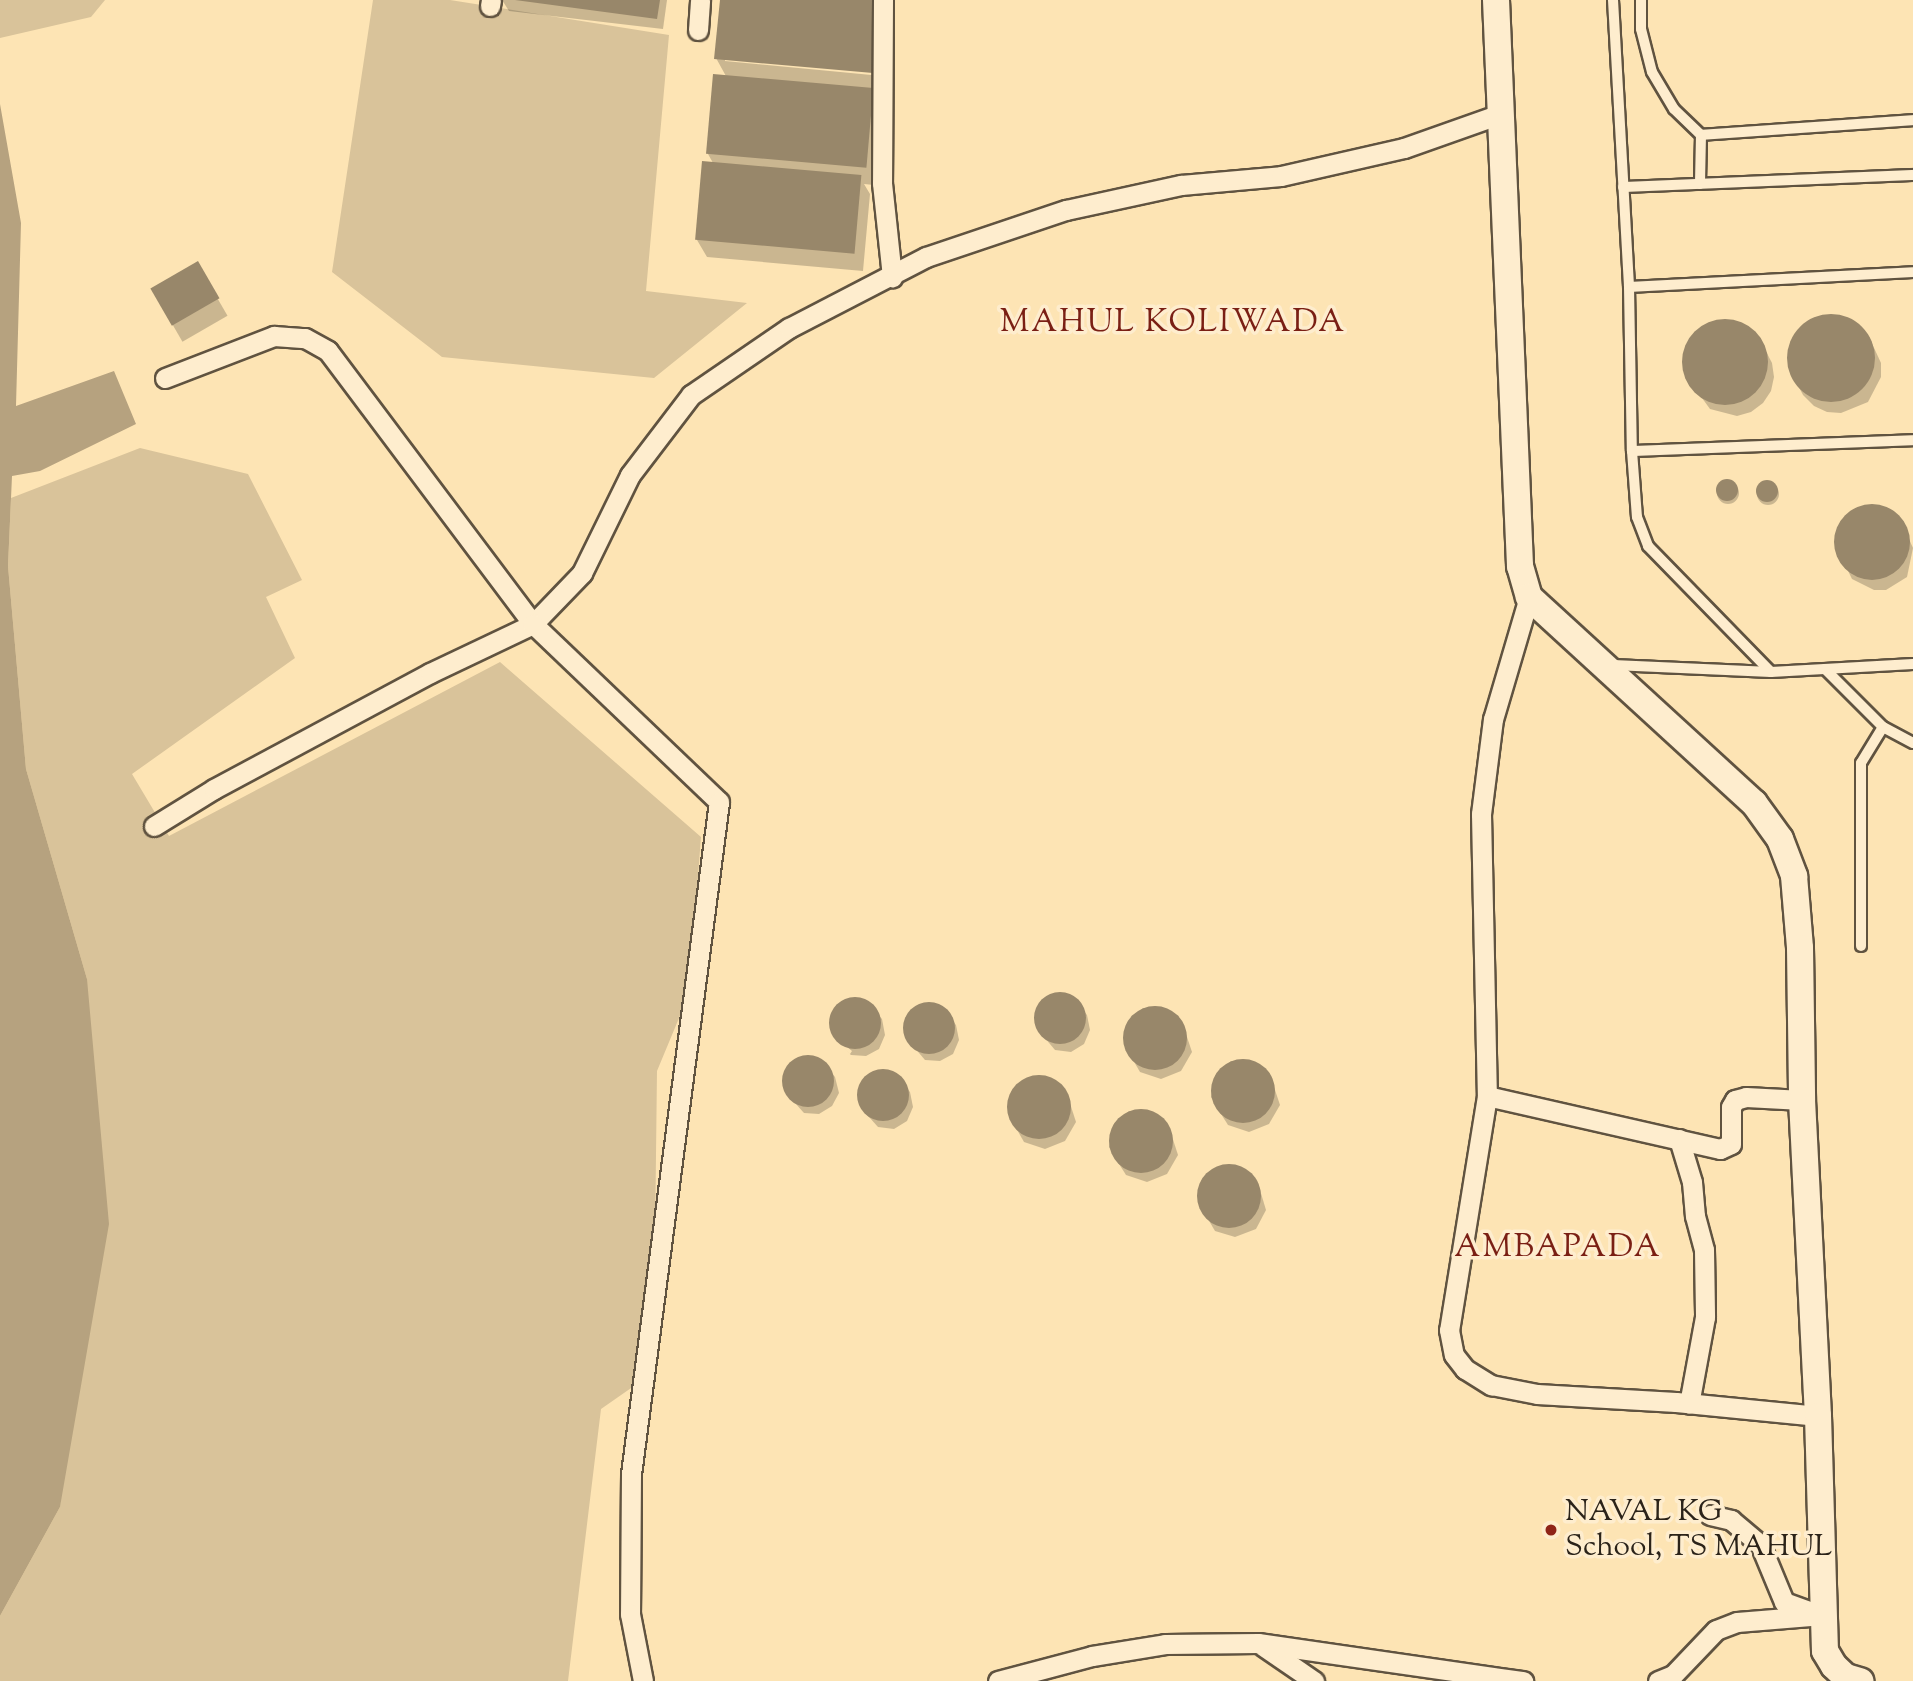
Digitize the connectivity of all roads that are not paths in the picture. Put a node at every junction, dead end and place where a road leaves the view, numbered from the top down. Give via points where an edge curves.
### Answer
1 (700, 0) edge
2 (884, 0) edge
3 (1496, 0) edge
4 (1613, 0) edge
5 (1641, 0) edge
6 (698, 30) dead end
7 (1500, 114) junction
8 (1913, 120) edge
9 (1701, 135) junction
10 (1913, 175) edge
11 (1700, 184) junction
12 (1623, 187) junction
13 (1913, 272) edge
14 (892, 276) junction
15 (1629, 287) junction
16 (165, 378) dead end
17 (1913, 440) edge
18 (1632, 451) junction
19 (1529, 597) junction
20 (533, 624) junction
21 (1605, 664) junction
22 (1913, 664) edge
23 (1825, 669) junction
24 (1771, 672) junction
25 (1883, 727) junction
26 (1913, 743) edge
27 (154, 826) dead end
28 (1861, 946) dead end
29 (1487, 1096) junction
30 (1802, 1100) junction
31 (1679, 1139) junction
32 (1689, 1404) junction
33 (1818, 1416) junction
34 (1710, 1515) dead end
35 (1823, 1615) junction
36 (1258, 1643) junction
37 (643, 1681) edge
38 (998, 1681) edge
39 (1314, 1681) edge
40 (1523, 1681) edge
41 (1658, 1681) edge
42 (1860, 1681) edge

1 - 6 street
2 - 14 street via 882,183
3 - 7 street
4 - 12 lane
5 - 9 lane via 1641,29 1652,72 1674,109
7 - 14 street via 1404,148 1281,176 1181,185 1066,210 926,257
7 - 19 street via 1520,566
8 - 9 lane
9 - 11 lane
10 - 11 lane
11 - 12 lane
12 - 15 lane
13 - 15 lane
14 - 20 street via 789,328 691,395 630,475 582,573
15 - 18 lane
16 - 20 street via 274,336 305,338 328,351
17 - 18 lane
18 - 24 lane via 1637,517 1648,546
19 - 21 street
19 - 29 street via 1493,719 1481,814
20 - 27 street via 430,673
20 - 37 street via 719,802 631,1474 630,1614
21 - 24 lane
21 - 30 street via 1754,803 1780,839 1794,876
22 - 23 lane
23 - 24 lane
23 - 25 lane
25 - 26 lane
25 - 28 lane via 1861,763
29 - 31 street
29 - 32 street via 1449,1330 1454,1355 1491,1385 1537,1394
30 - 31 street via 1735,1100 1727,1148
30 - 33 street
31 - 32 street via 1704,1250 1705,1317
32 - 33 street
33 - 35 street
34 - 35 street via 1731,1520 1760,1544 1784,1602
35 - 41 street via 1737,1622 1716,1630 1673,1675
35 - 42 street via 1825,1651 1846,1677
36 - 38 street via 1165,1644 1091,1656
36 - 39 street
36 - 40 street

